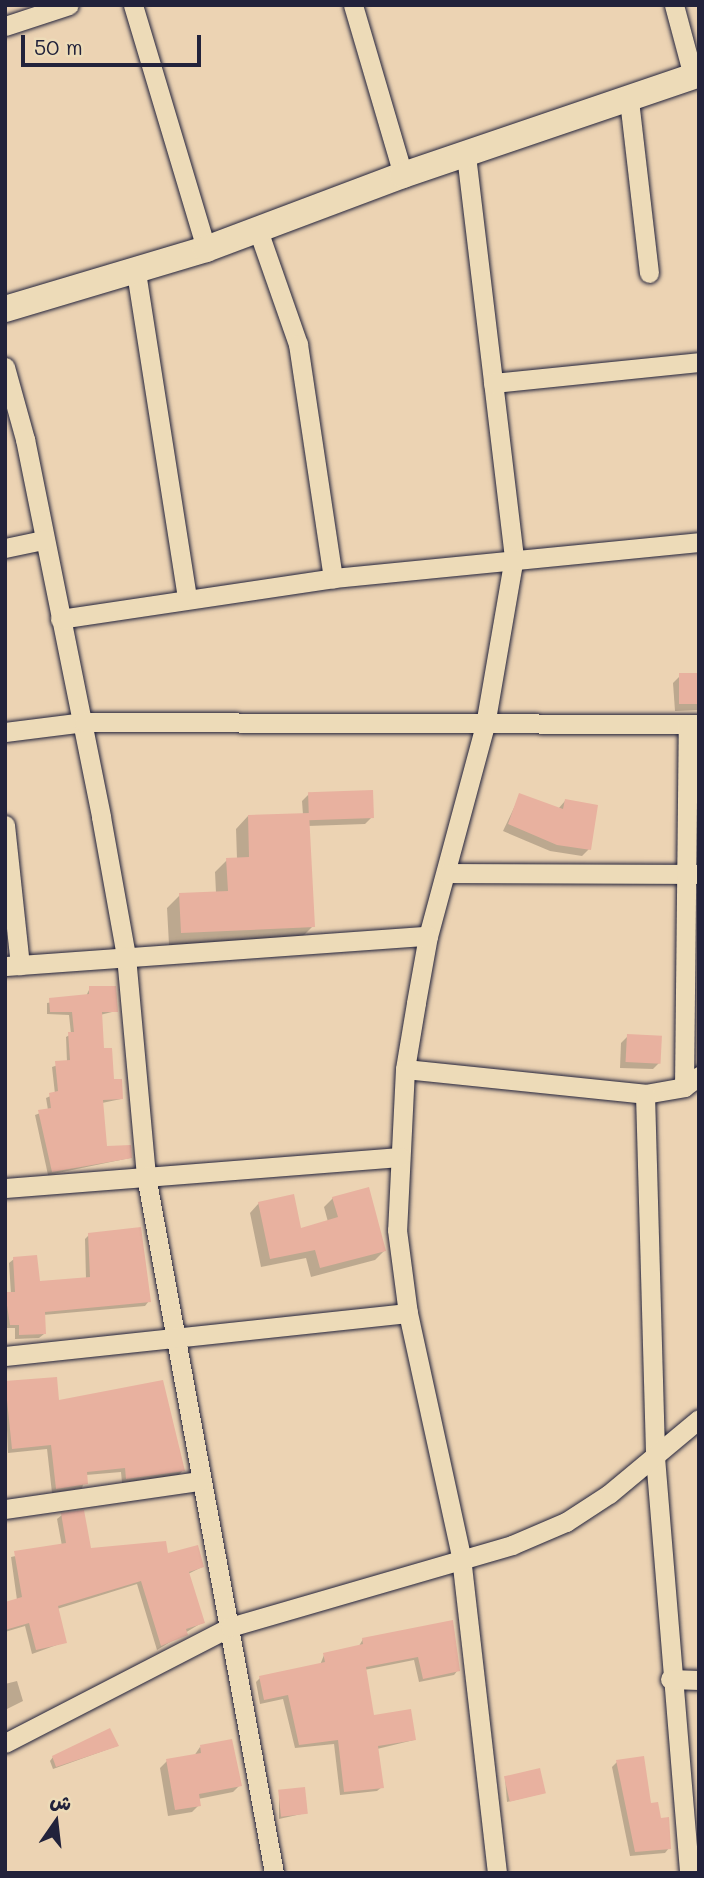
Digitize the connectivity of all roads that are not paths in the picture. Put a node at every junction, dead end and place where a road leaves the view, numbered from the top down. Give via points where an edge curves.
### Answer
1 (69, 5) edge
2 (133, 5) edge
3 (354, 5) edge
4 (674, 5) edge
5 (5, 26) edge
6 (696, 75) edge
7 (629, 100) junction
8 (466, 155) junction
9 (403, 175) junction
10 (258, 230) junction
11 (206, 249) junction
12 (136, 272) junction
13 (649, 273) dead end
14 (5, 309) edge
15 (699, 362) edge
16 (5, 367) edge
17 (493, 383) junction
18 (44, 540) junction
19 (699, 542) edge
20 (5, 548) edge
21 (514, 557) junction
22 (333, 578) junction
23 (187, 599) junction
24 (60, 619) junction
25 (84, 722) junction
26 (693, 724) edge
27 (485, 725) junction
28 (5, 732) edge
29 (5, 825) edge
30 (447, 873) junction
31 (693, 874) edge
32 (428, 936) junction
33 (126, 957) junction
34 (13, 966) edge
35 (405, 1069) junction
36 (692, 1082) edge
37 (645, 1094) junction
38 (400, 1157) junction
39 (146, 1176) junction
40 (5, 1188) edge
41 (408, 1313) junction
42 (177, 1339) junction
43 (5, 1356) edge
44 (699, 1419) edge
45 (655, 1457) junction
46 (199, 1481) junction
47 (5, 1509) edge
48 (461, 1557) junction
49 (230, 1628) junction
50 (670, 1679) junction
51 (699, 1680) edge
52 (5, 1743) edge
53 (690, 1872) edge
54 (274, 1873) edge
55 (497, 1873) edge

1 - 5 street
2 - 11 street
3 - 9 street
4 - 6 street
6 - 7 street
7 - 8 street
7 - 13 street
8 - 9 street
8 - 17 street
9 - 10 street
10 - 11 street
10 - 22 street via 298,344
11 - 12 street
12 - 14 street
12 - 23 street
15 - 17 street
16 - 18 street via 25,439
17 - 21 street
18 - 20 street
18 - 24 street
19 - 21 street
21 - 22 street
21 - 27 street
22 - 23 street
23 - 24 street
24 - 25 street
25 - 27 street
25 - 28 street
25 - 33 street
26 - 27 street
26 - 31 street
27 - 30 street
29 - 34 street
30 - 31 street
30 - 32 street
31 - 36 street
32 - 33 street
32 - 35 street
33 - 34 street
33 - 39 street
35 - 37 street
35 - 38 street
36 - 37 street
37 - 45 street
38 - 39 street
38 - 41 street via 397,1230
39 - 40 street
39 - 42 street
41 - 42 street
41 - 48 street
42 - 43 street
42 - 46 street
44 - 45 street
45 - 48 street via 566,1522 512,1545
45 - 50 street
46 - 47 street
46 - 49 street
48 - 49 street
48 - 55 street
49 - 52 street
49 - 54 street
50 - 51 street
50 - 53 street

